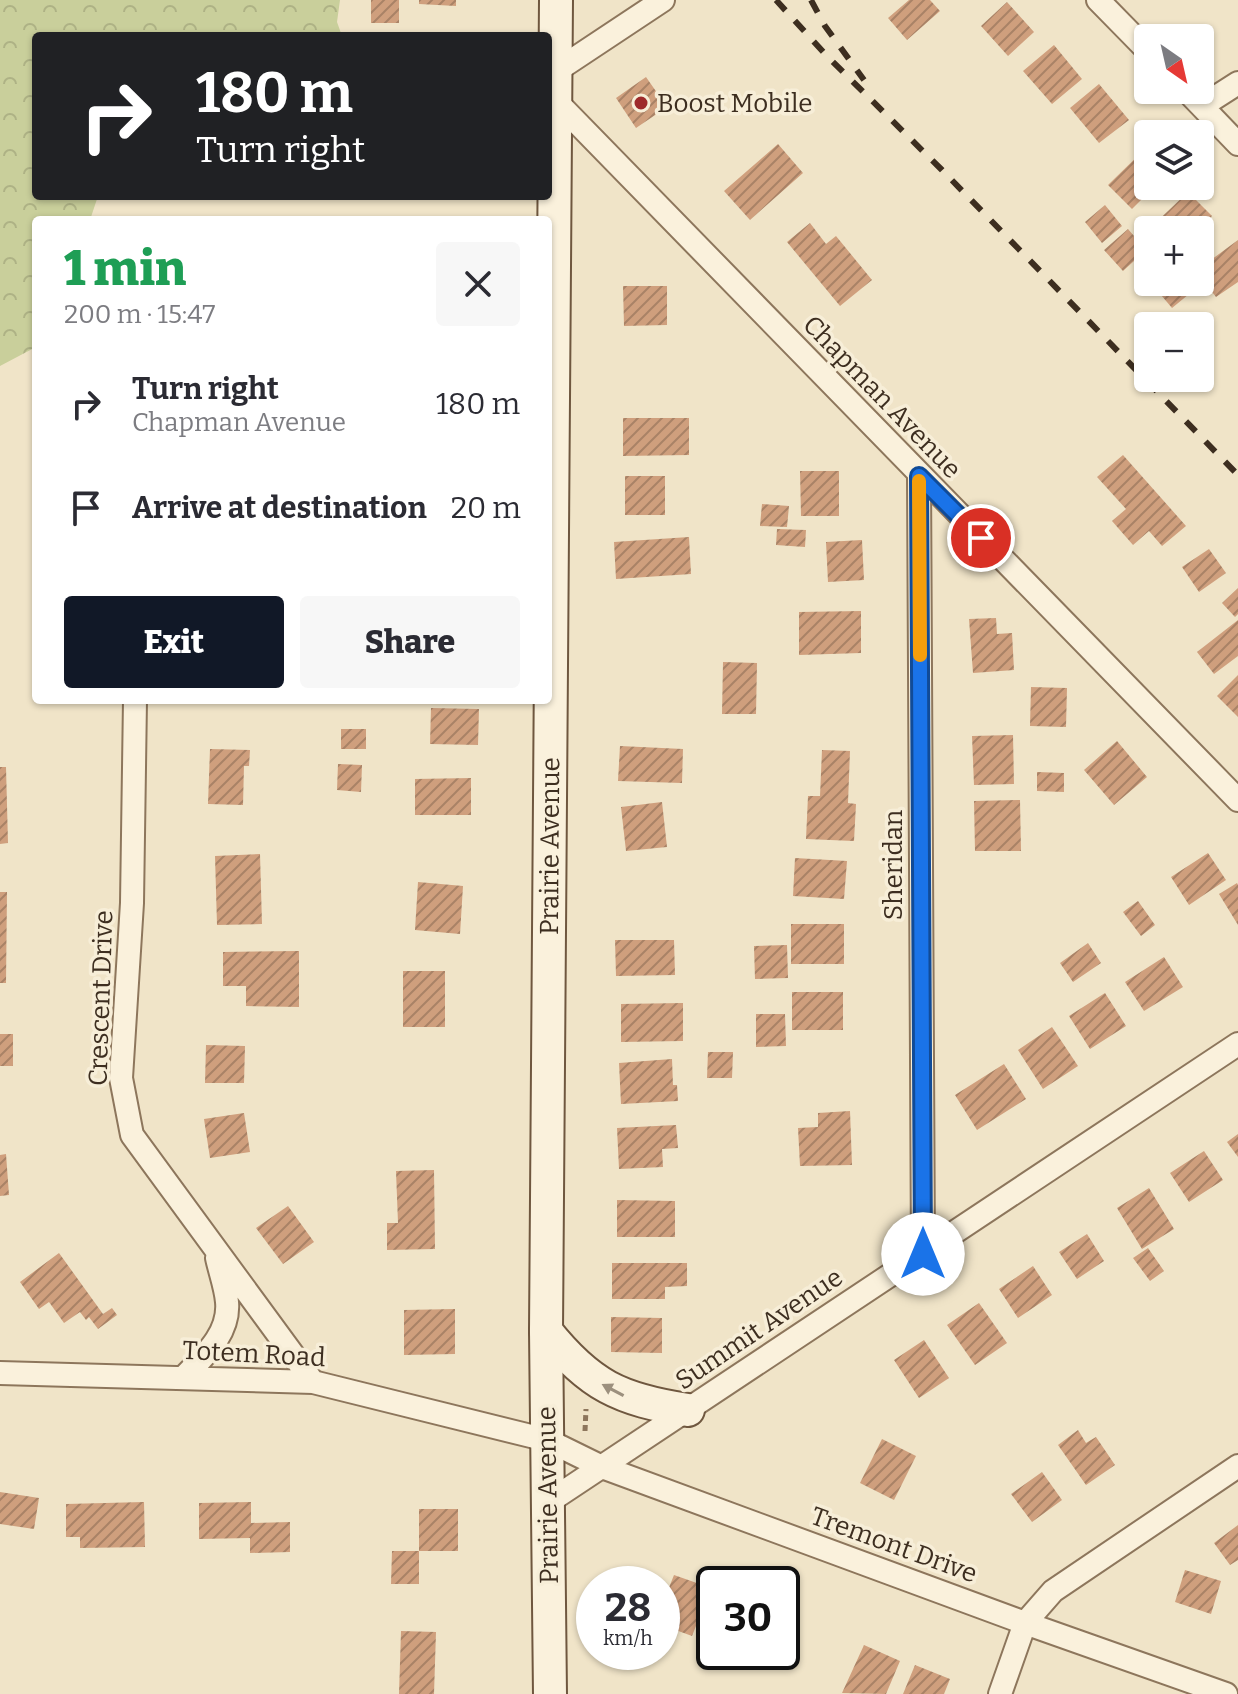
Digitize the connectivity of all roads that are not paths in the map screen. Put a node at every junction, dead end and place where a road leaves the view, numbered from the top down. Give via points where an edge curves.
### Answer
1 (556, 0) edge
2 (663, 0) edge
3 (1098, 0) edge
4 (1134, 37) edge
5 (1238, 83) edge
6 (556, 86) junction
7 (1202, 106) joint
8 (1238, 144) edge
9 (552, 384) edge
10 (919, 476) junction
11 (135, 704) edge
12 (550, 704) edge
13 (1238, 800) edge
14 (1238, 1044) edge
15 (213, 1245) junction
16 (923, 1254) junction
17 (546, 1331) junction
18 (0, 1373) edge
19 (183, 1378) junction
20 (313, 1382) junction
21 (688, 1410) junction
22 (547, 1440) junction
23 (1238, 1466) edge
24 (602, 1467) junction
25 (550, 1501) junction
26 (1025, 1623) junction
27 (550, 1694) edge
28 (1000, 1694) edge
29 (1226, 1694) edge

1 - 6 main road, Prairie Avenue
2 - 6 street
3 - 4 street
5 - 7 street
6 - 9 main road, Prairie Avenue
6 - 10 street, Chapman Avenue
7 - 8 street
10 - 13 street, Chapman Avenue
10 - 16 street, Sheridan
11 - 15 street, Crescent Drive via 132,903 121,1078 132,1135
12 - 17 main road, Prairie Avenue
14 - 16 street, Summit Avenue
15 - 19 street via 228,1303 224,1328
15 - 20 street, Crescent Drive
16 - 21 street, Summit Avenue
21 -> 17 main road via 619,1394 586,1374
17 - 22 main road, Prairie Avenue
18 - 19 street, Totem Road
19 - 20 street, Totem Road
20 - 22 street, Totem Road
21 - 24 street, Summit Avenue
22 - 24 street, Tremont Drive
22 - 25 main road, Prairie Avenue
23 - 26 street via 1053,1591
24 - 25 street, Summit Avenue
24 - 26 street, Tremont Drive
25 - 27 main road, Prairie Avenue
26 - 28 street
26 - 29 street, Tremont Drive

